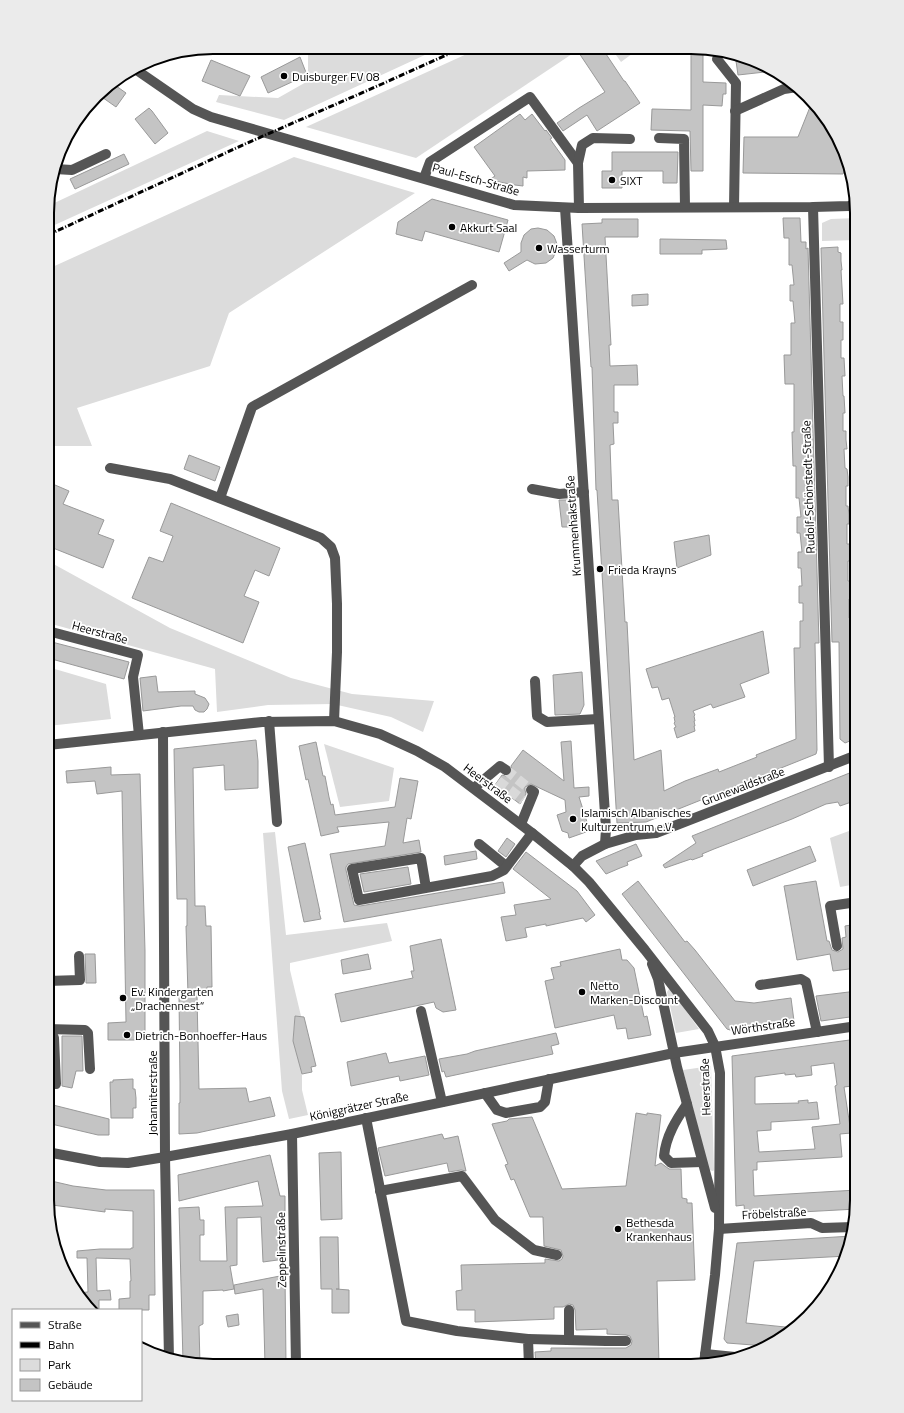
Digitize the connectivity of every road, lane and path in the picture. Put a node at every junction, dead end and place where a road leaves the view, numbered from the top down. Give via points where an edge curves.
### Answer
1 (717, 59) dead end
2 (140, 72) edge
3 (789, 88) edge
4 (735, 111) junction
5 (659, 138) dead end
6 (630, 139) dead end
7 (106, 154) dead end
8 (578, 163) junction
9 (60, 169) edge
10 (424, 178) junction
11 (850, 206) edge
12 (685, 207) junction
13 (734, 207) junction
14 (813, 207) junction
15 (565, 208) junction
16 (579, 208) junction
17 (472, 285) dead end
18 (110, 468) dead end
19 (532, 489) dead end
20 (584, 492) junction
21 (220, 498) junction
22 (54, 633) edge
23 (535, 680) dead end
24 (598, 719) junction
25 (269, 721) junction
26 (334, 722) junction
27 (163, 732) junction
28 (139, 735) junction
29 (54, 744) edge
30 (850, 758) edge
31 (829, 767) junction
32 (506, 770) dead end
33 (474, 788) junction
34 (531, 790) dead end
35 (276, 822) dead end
36 (521, 824) junction
37 (532, 833) junction
38 (479, 844) dead end
39 (606, 844) junction
40 (506, 866) junction
41 (573, 866) junction
42 (426, 888) junction
43 (850, 903) edge
44 (837, 946) dead end
45 (645, 950) junction
46 (79, 956) dead end
47 (54, 981) edge
48 (760, 985) dead end
49 (421, 1011) dead end
50 (850, 1027) edge
51 (54, 1029) edge
52 (817, 1032) junction
53 (54, 1038) edge
54 (715, 1046) junction
55 (674, 1053) junction
56 (90, 1069) dead end
57 (549, 1079) junction
58 (56, 1084) dead end
59 (485, 1093) junction
60 (442, 1102) junction
61 (687, 1104) junction
62 (366, 1118) junction
63 (292, 1134) junction
64 (54, 1153) edge
65 (165, 1157) junction
66 (702, 1162) junction
67 (380, 1191) junction
68 (719, 1225) junction
69 (848, 1227) edge
70 (557, 1255) dead end
71 (569, 1310) dead end
72 (528, 1339) junction
73 (569, 1340) junction
74 (626, 1340) dead end
75 (169, 1353) edge
76 (296, 1359) edge
77 (529, 1359) edge
78 (704, 1359) edge

1 - 4 street via 736,83
2 - 10 street, Paul-Esch-Straße via 193,109 211,117
3 - 4 street
4 - 13 street
5 - 12 street via 684,139
6 - 8 street via 593,138 582,145
7 - 9 street via 72,170
8 - 10 street via 530,97 430,162
8 - 16 street
10 - 15 street, Paul-Esch-Straße via 514,205
11 - 14 street, Paul-Esch-Straße
12 - 13 street, Paul-Esch-Straße
12 - 16 street, Paul-Esch-Straße
13 - 14 street, Paul-Esch-Straße
14 - 31 street, Rudolf-Schönstedt-Straße
15 - 16 street, Paul-Esch-Straße
15 - 20 street, Krummenhakstraße
17 - 21 street via 252,407
18 - 21 street via 170,479
19 - 20 street via 558,494
20 - 24 street, Krummenhakstraße
21 - 26 street via 321,538 331,547 335,558 337,604
22 - 28 street, Heerstraße via 138,655 133,677
23 - 24 street via 537,716 547,722
24 - 39 street, Krummenhakstraße
25 - 26 street, Heerstraße
25 - 27 street, Heerstraße
25 - 35 street
26 - 33 street, Heerstraße via 380,734 417,751
27 - 28 street, Heerstraße
27 - 65 street, Johanniterstraße
28 - 29 street, Heerstraße
30 - 31 street, Grunewaldstraße
31 - 39 street, Grunewaldstraße via 656,833 636,835
32 - 33 street via 500,766 494,778
33 - 36 street, Heerstraße
34 - 36 street via 534,792 526,802
36 - 37 street, Heerstraße
37 - 40 street
37 - 41 street, Heerstraße
38 - 40 street
39 - 41 street, Grunewaldstraße via 582,856
40 - 42 street via 504,870 492,876
41 - 45 street, Heerstraße via 590,882
42 - 42 street via 359,900 352,869 421,858
43 - 44 street via 830,906
45 - 54 street, Heerstraße via 708,1031
45 - 55 street, Heerstraße via 658,979
46 - 47 street via 80,980
48 - 52 street via 801,979 806,982
49 - 60 street
50 - 52 street, Wörthstraße
51 - 56 street via 85,1030 88,1034
52 - 54 street, Wörthstraße
53 - 58 street
54 - 55 street, Wörthstraße
54 - 68 street, Heerstraße via 720,1073
55 - 57 street, Königgrätzer Straße
55 - 61 street, Heerstraße
57 - 59 street, Königgrätzer Straße
57 - 59 street via 545,1102 540,1107 506,1114 497,1110
59 - 60 street, Königgrätzer Straße
60 - 62 street, Königgrätzer Straße
61 - 66 street, Heerstraße
61 - 66 street via 675,1122 665,1145 664,1156 672,1163
62 - 63 street, Königgrätzer Straße
62 - 67 street
63 - 65 street, Königgrätzer Straße
63 - 76 street, Zeppelinstraße
64 - 65 street, Königgrätzer Straße via 100,1162 128,1163
65 - 75 street, Johanniterstraße
66 - 68 street, Heerstraße
67 - 70 street via 462,1176 495,1220 534,1250
67 - 72 street via 406,1321 457,1331
68 - 69 street, Fröbelstraße via 811,1223 822,1228
68 - 78 street, Heerstraße
71 - 73 street
72 - 73 street
72 - 77 street
73 - 74 street

